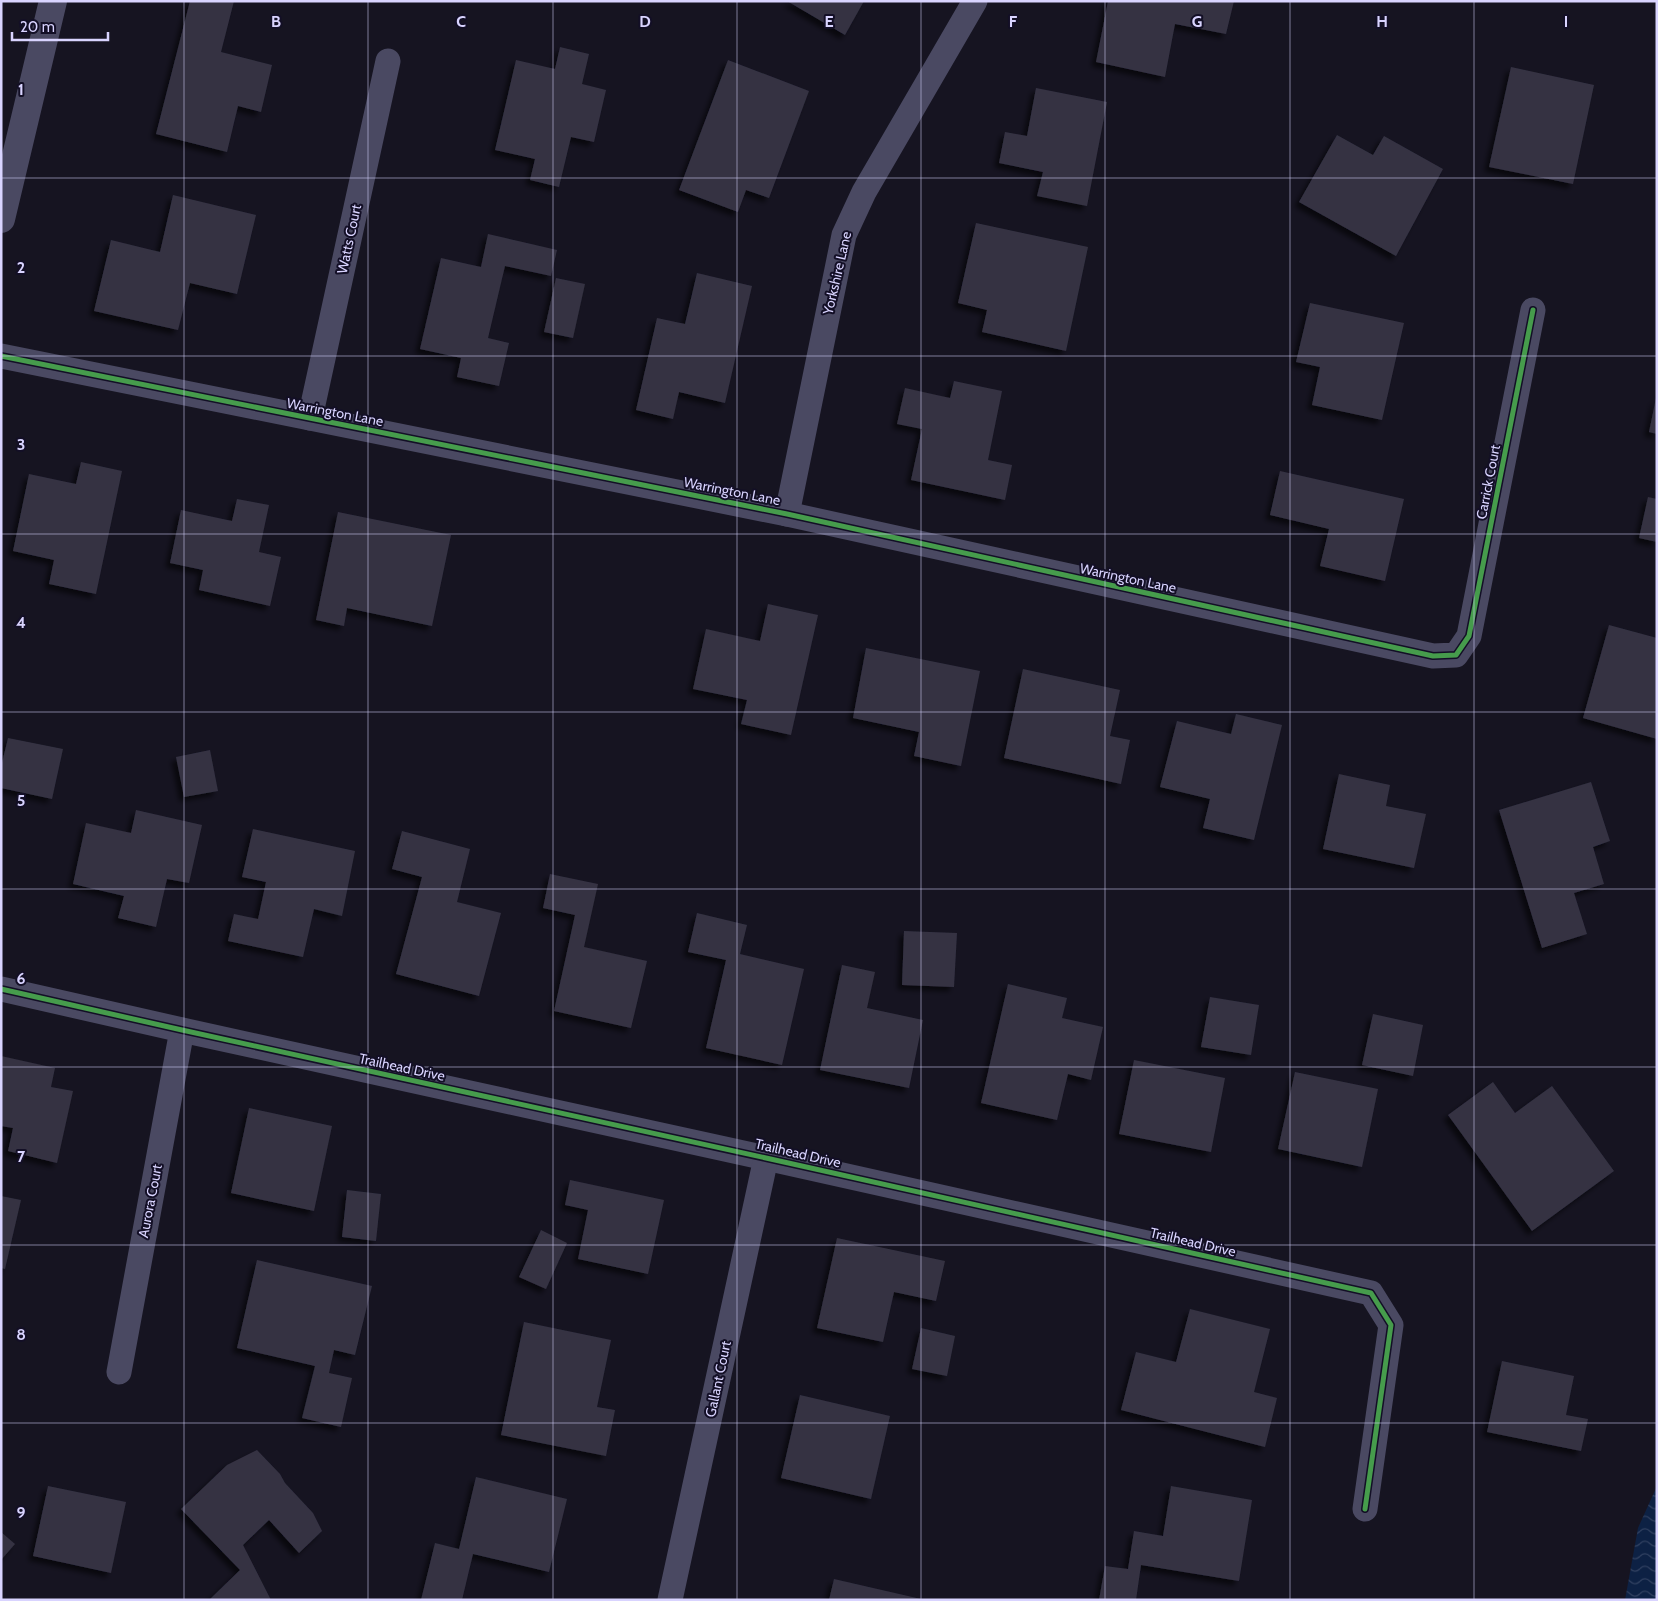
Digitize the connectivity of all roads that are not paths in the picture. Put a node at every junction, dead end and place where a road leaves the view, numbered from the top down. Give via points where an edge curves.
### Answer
1 (53, 1) edge
2 (975, 1) edge
3 (388, 61) dead end
4 (1, 219) edge
5 (1533, 310) dead end
6 (1, 356) edge
7 (310, 418) junction
8 (787, 514) junction
9 (1456, 655) joint
10 (1, 989) edge
11 (182, 1030) junction
12 (766, 1158) junction
13 (119, 1372) dead end
14 (1365, 1509) dead end
15 (670, 1600) edge

1 - 4 street
2 - 8 street, Yorkshire Lane via 864,192 844,235
3 - 7 street, Watts Court
5 - 9 street, Carrick Court via 1469,636
6 - 7 street, Warrington Lane
7 - 8 street, Warrington Lane
8 - 9 street, Warrington Lane via 1433,656
10 - 11 street, Trailhead Drive
11 - 12 street, Trailhead Drive
11 - 13 street, Aurora Court
12 - 14 street, Trailhead Drive via 1371,1293 1391,1325
12 - 15 street, Gallant Court

